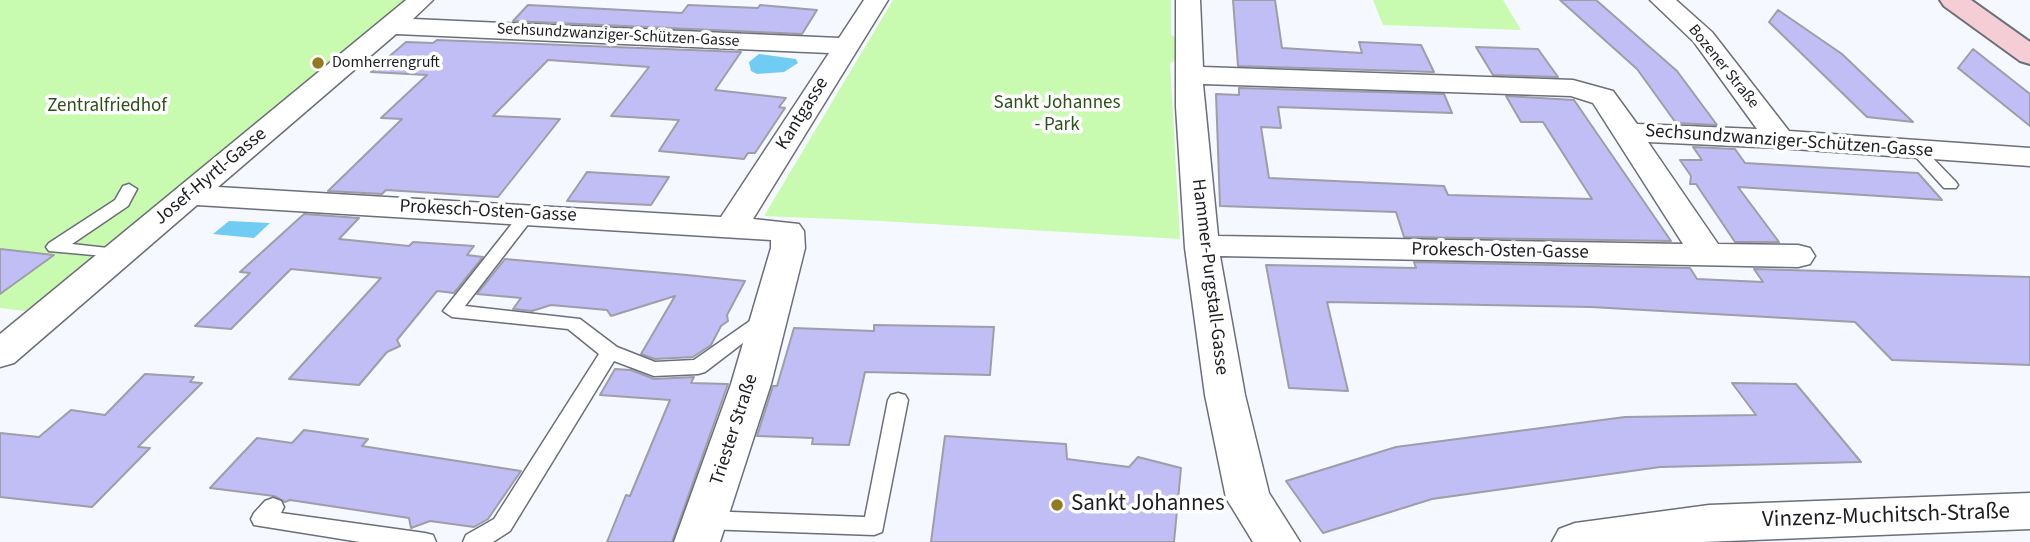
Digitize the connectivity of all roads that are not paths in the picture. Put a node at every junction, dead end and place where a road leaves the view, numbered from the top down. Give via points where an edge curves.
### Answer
1 (421, 0) edge
2 (876, 0) edge
3 (1188, 0) edge
4 (1662, 0) edge
5 (1953, 0) edge
6 (391, 26) junction
7 (846, 47) junction
8 (2030, 55) edge
9 (1189, 75) junction
10 (1628, 132) junction
11 (1780, 139) junction
12 (1917, 149) junction
13 (2030, 157) edge
14 (1950, 185) dead end
15 (129, 189) dead end
16 (189, 195) junction
17 (528, 214) junction
18 (730, 229) junction
19 (1202, 248) junction
20 (120, 254) junction
21 (1707, 254) junction
22 (1798, 256) dead end
23 (770, 316) junction
24 (610, 352) junction
25 (0, 354) edge
26 (898, 400) dead end
27 (273, 507) dead end
28 (2030, 511) edge
29 (701, 531) edge
30 (425, 542) edge
31 (474, 542) edge
32 (1277, 542) edge
33 (1575, 542) edge

1 - 6 street, Josef-Hyrtl-Gasse
2 - 7 street, Kantgasse
3 - 9 street, Hammer-Purgstall-Gasse
4 - 11 street, Bozener Straße via 1703,37
5 - 8 main road
6 - 7 street, Sechsundzwanziger-Schützen-Gasse
6 - 16 street, Josef-Hyrtl-Gasse
7 - 18 street, Kantgasse
9 - 10 street, Sechsundzwanziger-Schützen-Gasse via 1573,88 1603,97
9 - 19 street, Hammer-Purgstall-Gasse
10 - 11 street, Sechsundzwanziger-Schützen-Gasse
10 - 21 street
11 - 12 street, Sechsundzwanziger-Schützen-Gasse
12 - 13 street, Sechsundzwanziger-Schützen-Gasse
12 - 14 lane
15 - 20 lane via 122,203 55,247
16 - 17 street, Prokesch-Osten-Gasse
16 - 20 street, Josef-Hyrtl-Gasse
17 - 18 street, Prokesch-Osten-Gasse
17 - 24 lane via 452,311 573,323
18 - 23 street, Prokesch-Osten-Gasse via 787,231 788,248
19 - 21 street, Prokesch-Osten-Gasse
19 - 32 street, Hammer-Purgstall-Gasse via 1225,395 1248,498
20 - 25 street, Josef-Hyrtl-Gasse
21 - 22 street, Prokesch-Osten-Gasse
23 - 24 lane via 698,368 654,369
23 - 29 street, Triester Straße
24 - 31 lane via 502,525
26 - 29 lane via 874,526
27 - 30 lane via 262,519
28 - 33 street, Vinzenz-Muchitsch-Straße via 1709,523

